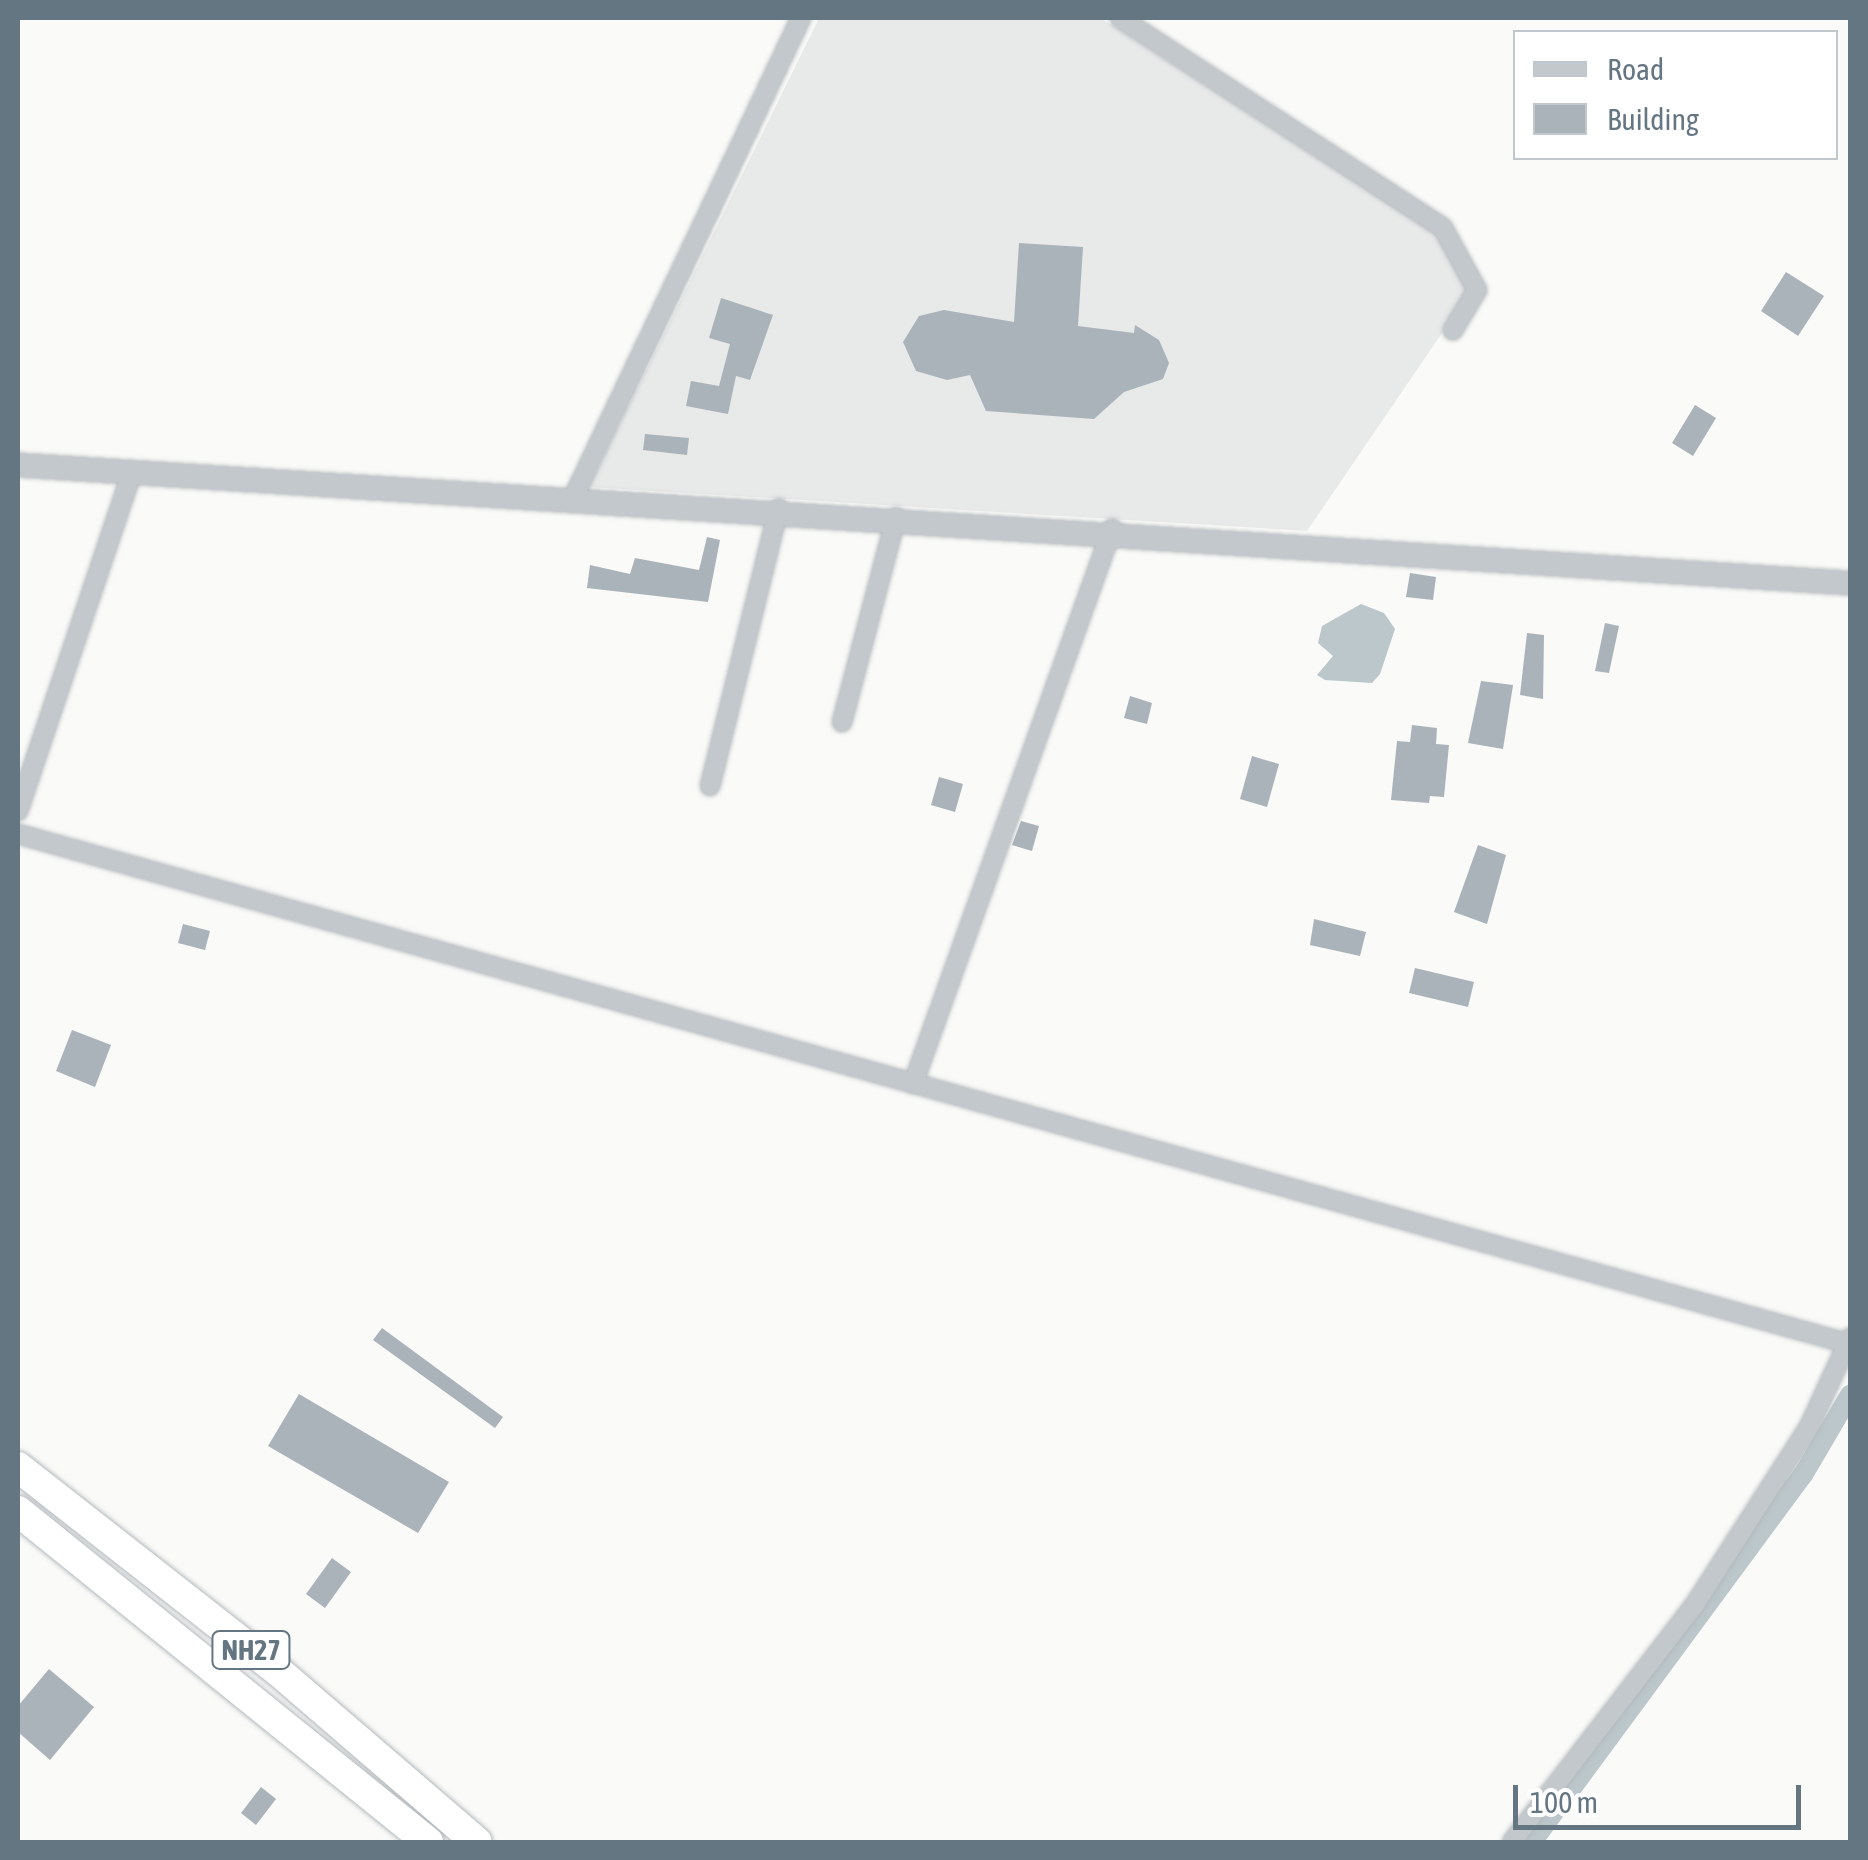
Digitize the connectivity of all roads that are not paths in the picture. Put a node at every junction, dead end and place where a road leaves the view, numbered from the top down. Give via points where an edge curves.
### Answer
1 (801, 18) edge
2 (1120, 18) edge
3 (1453, 330) dead end
4 (18, 465) edge
5 (132, 473) junction
6 (574, 496) junction
7 (778, 508) junction
8 (896, 517) junction
9 (1112, 529) junction
10 (1850, 583) edge
11 (842, 722) dead end
12 (710, 786) dead end
13 (18, 811) edge
14 (18, 834) edge
15 (913, 1084) junction
16 (1850, 1342) edge
17 (18, 1467) edge
18 (18, 1510) edge
19 (428, 1842) edge
20 (477, 1842) edge
21 (1512, 1842) edge

1 - 6 street
2 - 3 street via 1443,228 1477,290
4 - 5 street
5 - 6 street
5 - 13 street
6 - 7 street
7 - 8 street
7 - 12 street
8 - 9 street
8 - 11 street
9 - 10 street
9 - 15 street
14 - 15 street
15 - 16 street
16 - 21 street via 1810,1425 1694,1606
17 - 20 highway, NH27 via 278,1671
18 - 19 highway, NH27

